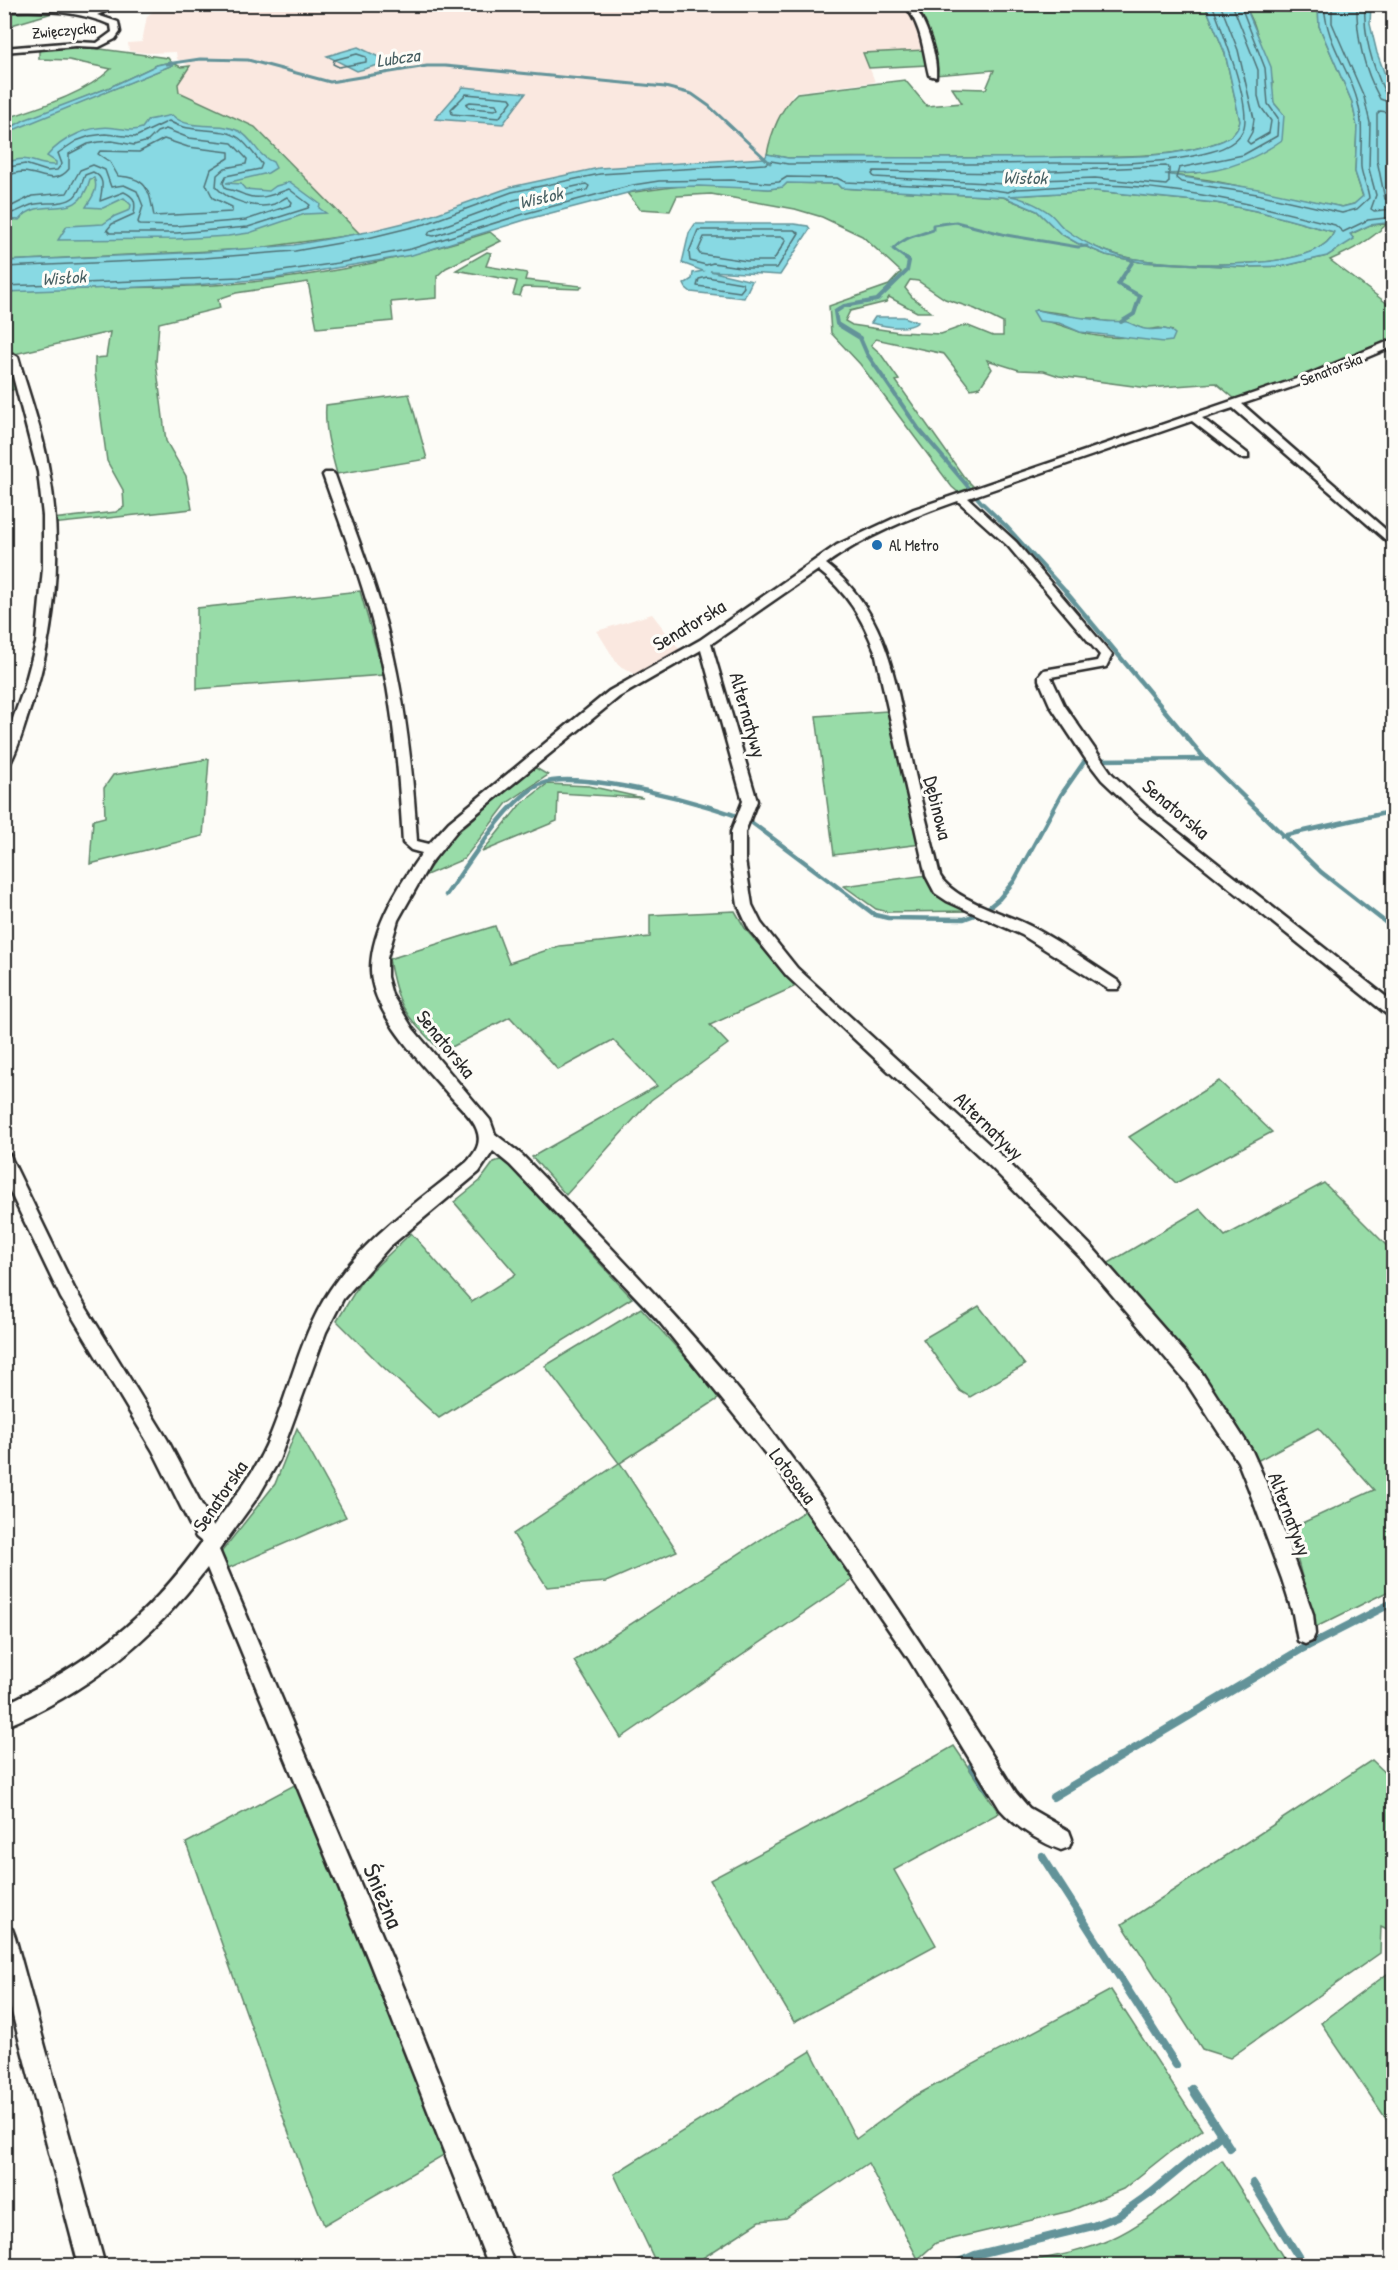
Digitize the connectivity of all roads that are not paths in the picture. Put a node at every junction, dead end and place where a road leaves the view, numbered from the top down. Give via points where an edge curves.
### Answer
1 (119, 4) edge
2 (907, 4) edge
3 (12, 9) dead end
4 (92, 14) junction
5 (4, 51) edge
6 (933, 75) dead end
7 (1394, 342) edge
8 (13, 357) dead end
9 (1235, 404) junction
10 (1195, 418) junction
11 (1244, 456) dead end
12 (329, 475) dead end
13 (961, 498) junction
14 (1394, 544) edge
15 (817, 563) junction
16 (704, 643) junction
17 (4, 762) edge
18 (433, 850) junction
19 (1113, 985) dead end
20 (1394, 1012) edge
21 (489, 1139) junction
22 (4, 1160) edge
23 (212, 1545) junction
24 (1305, 1634) dead end
25 (4, 1717) edge
26 (1061, 1839) dead end
27 (4, 1937) edge
28 (92, 2265) edge
29 (502, 2265) edge

1 - 4 street
2 - 6 street via 924,25
3 - 4 street, Zwięczycka
4 - 5 street, Zwięczycka via 116,26 112,37 99,45
7 - 9 street, Senatorska
8 - 17 street via 44,474 48,554 39,661
9 - 10 street, Senatorska
9 - 14 street
10 - 11 street
10 - 13 street, Senatorska
12 - 18 street via 384,641 405,757 410,843
13 - 15 street, Senatorska via 895,520
13 - 20 street, Senatorska via 1012,544 1106,655 1102,664 1045,676 1057,705 1107,777 1145,813
15 - 16 street, Senatorska
15 - 19 street, Dębinowa via 840,581 871,625 891,689 933,876 940,889 1037,937
16 - 18 street, Senatorska via 614,694 470,810 440,838
16 - 24 street, Alternatywy via 750,801 738,832 738,860 745,905 754,925 772,950 829,1009 999,1163 1086,1252 1193,1376 1245,1457 1298,1596
18 - 21 street, Senatorska via 408,887 389,926 379,976 401,1023 476,1114
21 - 23 street, Senatorska via 484,1155 473,1167 372,1252 337,1295 324,1318 291,1412 271,1455 245,1501
21 - 26 street, Lotosowa via 516,1160 585,1231 701,1360 784,1462 839,1539 916,1652 1008,1801 1021,1816
22 - 23 street, Śnieżna via 67,1293 160,1445
23 - 25 street, Senatorska via 169,1598 121,1646 89,1670
23 - 29 street, Śnieżna
27 - 28 street

